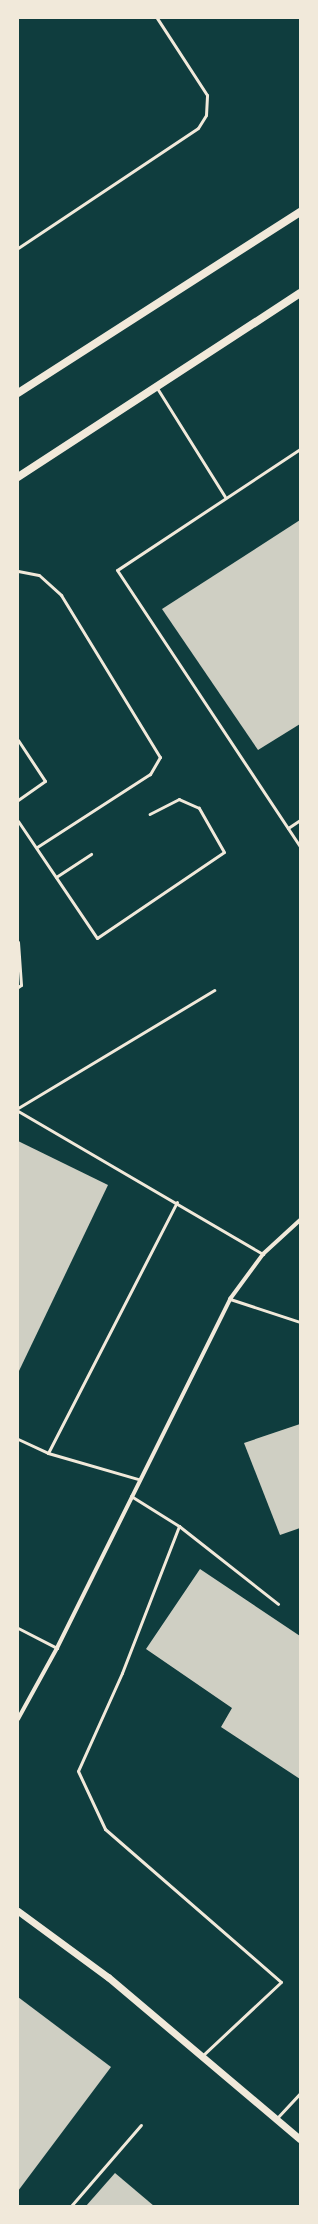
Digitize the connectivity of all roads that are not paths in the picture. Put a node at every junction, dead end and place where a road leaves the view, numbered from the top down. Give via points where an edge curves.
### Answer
1 (156, 18) edge
2 (300, 212) edge
3 (18, 248) edge
4 (300, 293) edge
5 (156, 387) junction
6 (18, 393) edge
7 (300, 449) edge
8 (18, 477) edge
9 (225, 497) junction
10 (18, 572) edge
11 (18, 740) edge
12 (18, 800) edge
13 (150, 814) dead end
14 (300, 820) edge
15 (18, 821) edge
16 (288, 828) junction
17 (300, 846) edge
18 (37, 847) junction
19 (91, 854) dead end
20 (56, 877) junction
21 (18, 942) edge
22 (18, 987) edge
23 (214, 990) dead end
24 (18, 1108) edge
25 (18, 1111) edge
26 (177, 1202) junction
27 (300, 1220) edge
28 (263, 1254) junction
29 (230, 1299) junction
30 (300, 1322) edge
31 (18, 1439) edge
32 (48, 1454) junction
33 (138, 1479) junction
34 (131, 1496) junction
35 (180, 1526) junction
36 (278, 1604) dead end
37 (18, 1628) edge
38 (57, 1648) junction
39 (18, 1720) edge
40 (18, 1911) edge
41 (202, 2056) junction
42 (300, 2093) edge
43 (277, 2119) junction
44 (141, 2125) dead end
45 (300, 2139) edge
46 (71, 2206) edge

1 - 3 lane via 207,95 206,115 198,128
2 - 6 main road
4 - 5 main road
5 - 8 main road
5 - 9 lane
7 - 9 lane
9 - 16 lane via 117,570
10 - 18 lane via 39,575 61,596 160,757 150,774
11 - 12 lane via 45,781
13 - 20 lane via 179,799 199,808 224,852 97,938
14 - 16 lane
15 - 18 lane
16 - 17 lane
18 - 20 lane
19 - 20 lane
21 - 22 lane via 21,985
23 - 24 lane
25 - 26 lane
26 - 28 lane
26 - 32 lane
27 - 28 street
28 - 29 street
29 - 30 lane
29 - 33 street
31 - 32 lane
32 - 33 lane
33 - 34 street
34 - 35 lane
34 - 38 street
35 - 36 lane
35 - 41 lane via 122,1673 78,1771 104,1829 281,1982
37 - 38 lane
38 - 39 street
40 - 41 street via 108,1977
41 - 43 street
42 - 43 lane
43 - 45 street
44 - 46 lane

